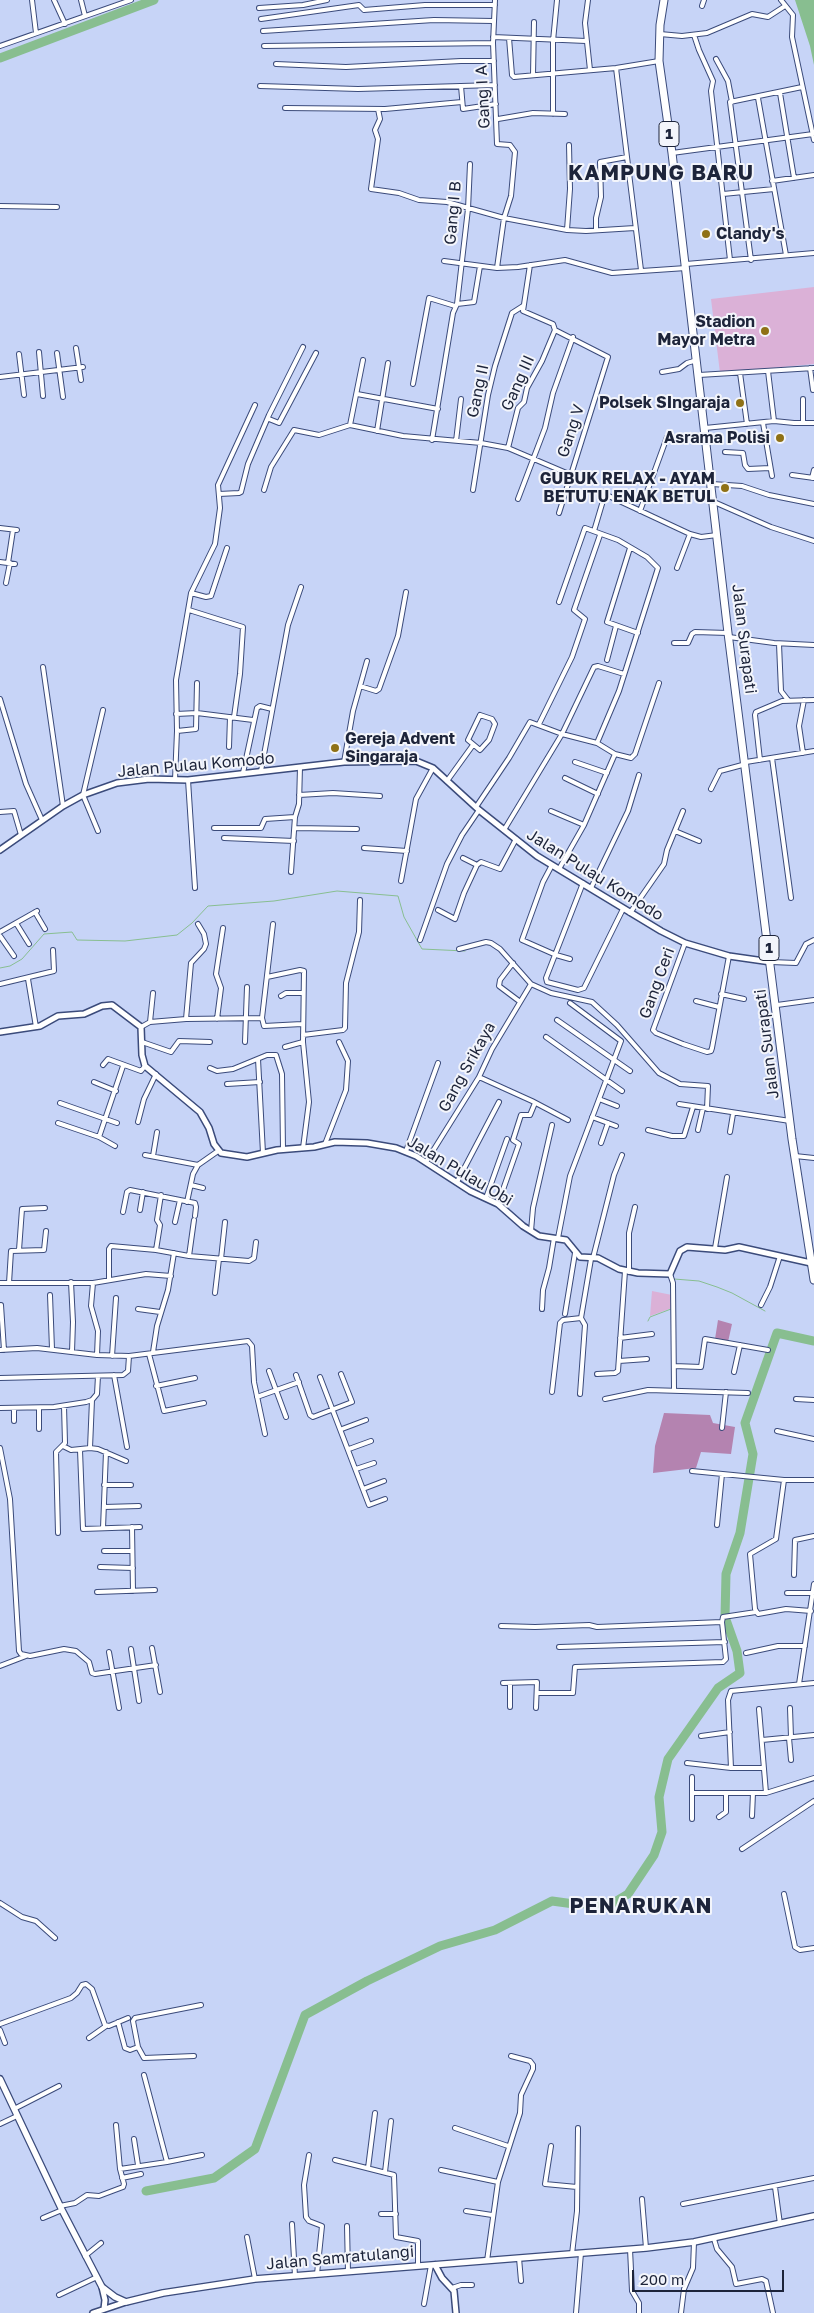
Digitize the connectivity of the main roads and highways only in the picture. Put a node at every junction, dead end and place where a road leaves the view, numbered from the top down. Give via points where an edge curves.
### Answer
1 (664, 0) edge
2 (812, 1252) edge
3 (814, 1280) edge
4 (0, 2080) edge
5 (2, 2086) edge
6 (814, 2218) edge

1 - 2 highway, Jalan Surapati / 1 via 659,61 790,1121
2 - 3 highway, Jalan Surapati / 1
4 - 5 main road
5 - 6 main road, Jalan Samratulangi via 102,2287 126,2302 162,2293 255,2279 646,2248 714,2239

